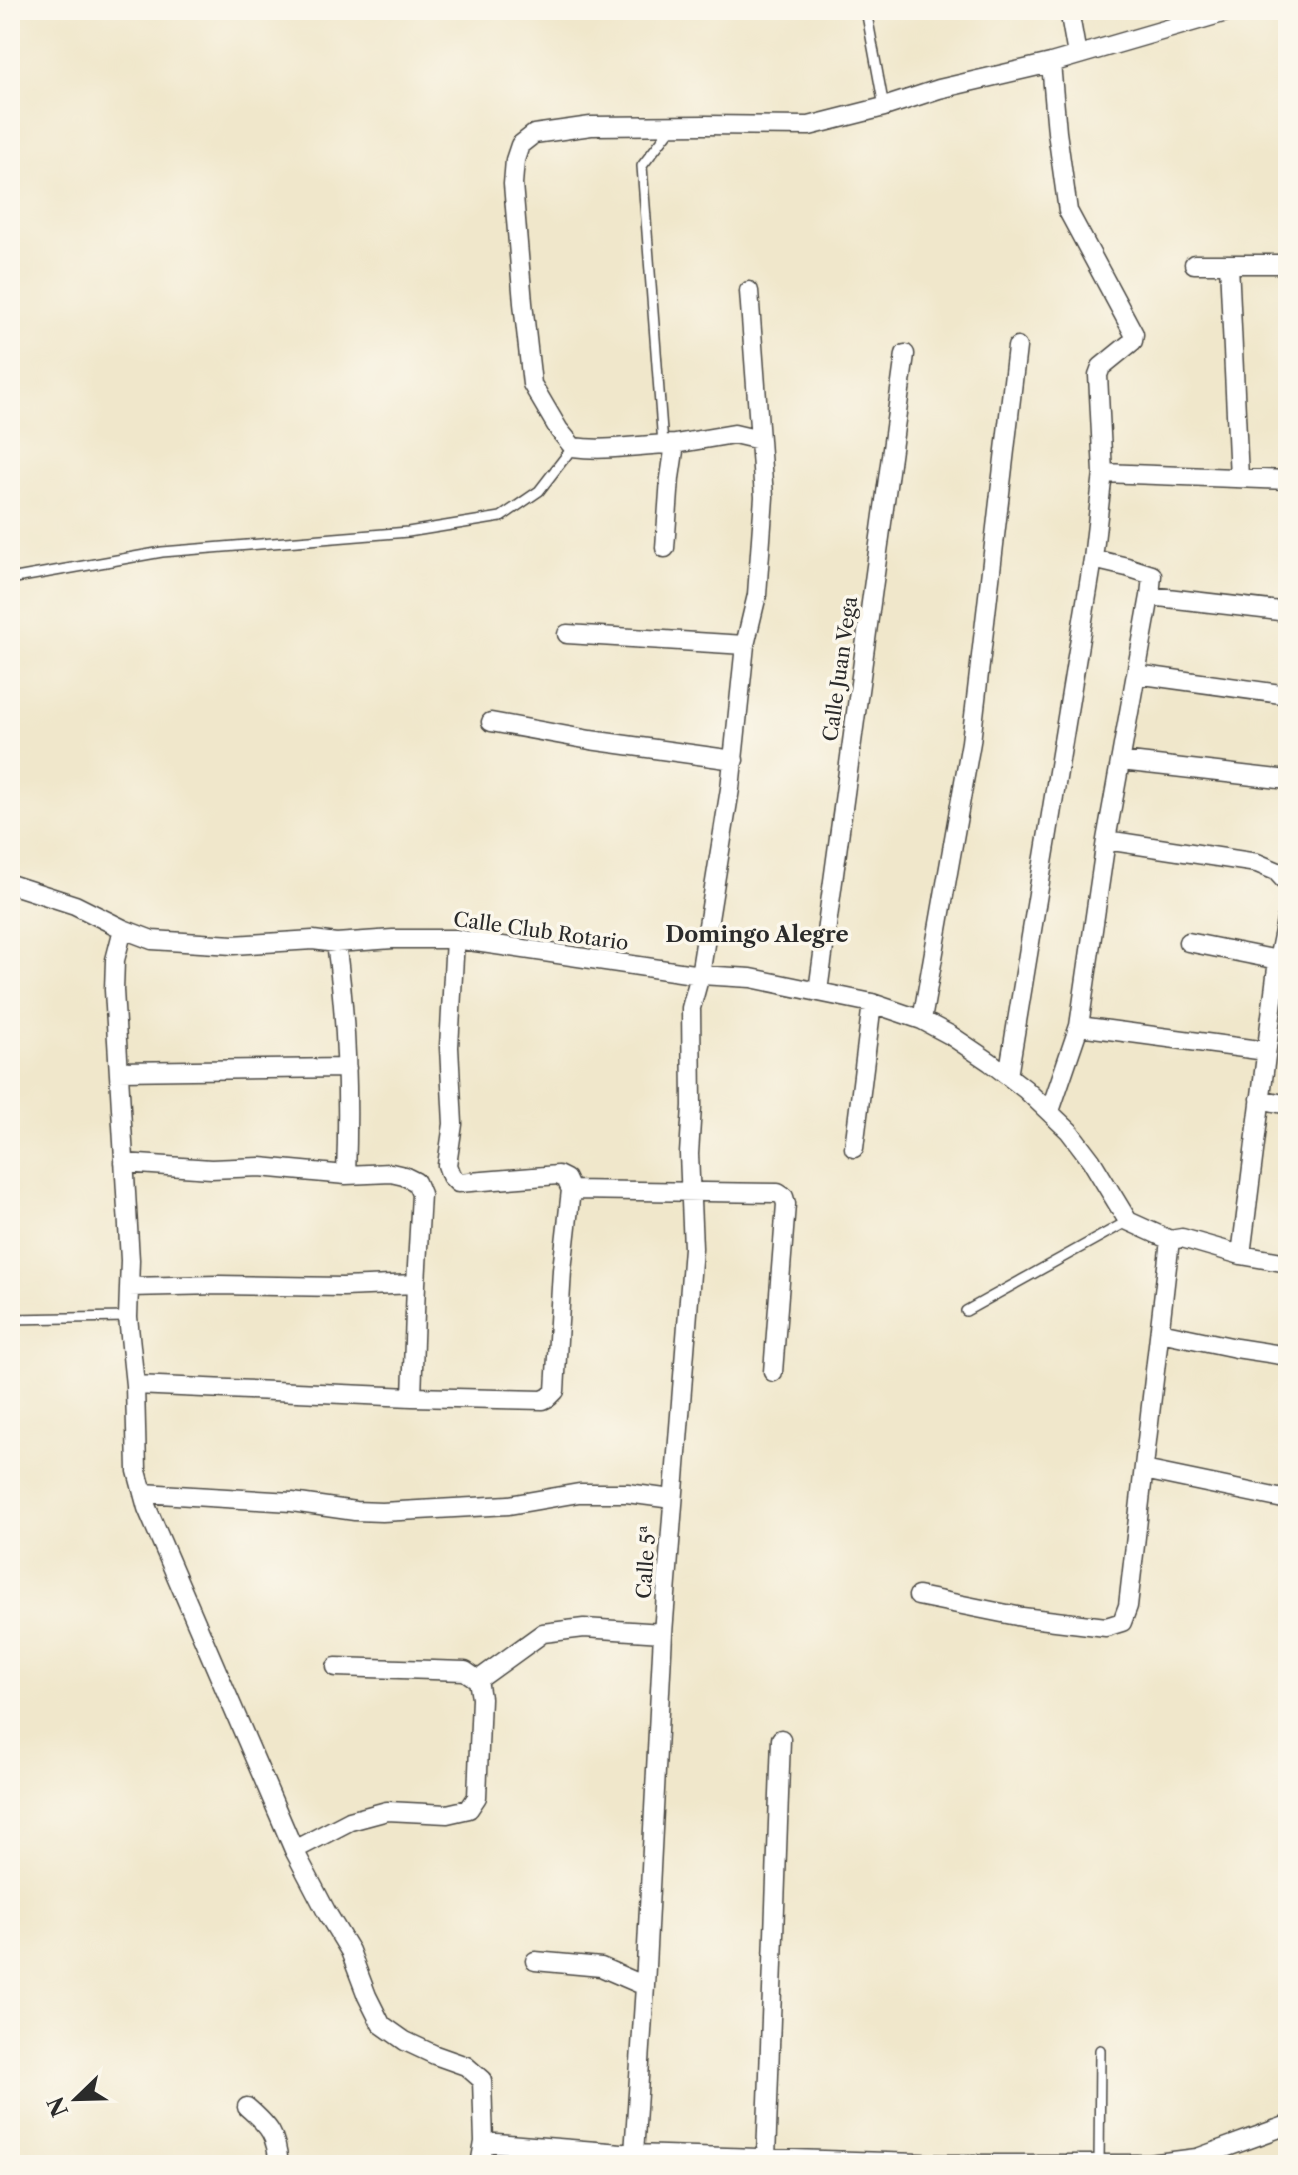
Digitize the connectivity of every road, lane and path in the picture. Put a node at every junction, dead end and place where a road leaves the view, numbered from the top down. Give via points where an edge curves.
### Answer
1 (866, 10) edge
2 (1069, 10) edge
3 (1230, 10) edge
4 (1077, 55) junction
5 (1051, 63) junction
6 (884, 107) junction
7 (673, 126) junction
8 (1194, 264) dead end
9 (1229, 264) junction
10 (1288, 264) edge
11 (749, 291) dead end
12 (1017, 347) dead end
13 (905, 354) dead end
14 (760, 440) junction
15 (669, 444) junction
16 (573, 447) junction
17 (1103, 473) junction
18 (1239, 478) junction
19 (1288, 480) edge
20 (665, 548) dead end
21 (1093, 559) junction
22 (10, 579) edge
23 (1150, 596) junction
24 (1288, 612) edge
25 (567, 634) dead end
26 (745, 645) junction
27 (1136, 674) junction
28 (1288, 695) edge
29 (491, 722) dead end
30 (734, 760) junction
31 (1121, 761) junction
32 (1288, 780) edge
33 (1106, 840) junction
34 (10, 884) edge
35 (1288, 884) edge
36 (1288, 911) edge
37 (123, 929) junction
38 (455, 939) junction
39 (1188, 942) dead end
40 (336, 943) junction
41 (1278, 960) junction
42 (700, 975) junction
43 (818, 991) junction
44 (872, 1003) junction
45 (1280, 1005) edge
46 (922, 1020) junction
47 (1079, 1026) junction
48 (1266, 1051) junction
49 (347, 1068) junction
50 (119, 1071) junction
51 (1008, 1076) junction
52 (1260, 1099) junction
53 (1288, 1105) edge
54 (1050, 1111) junction
55 (854, 1148) dead end
56 (124, 1163) junction
57 (346, 1175) junction
58 (451, 1176) junction
59 (416, 1182) junction
60 (571, 1190) junction
61 (691, 1193) junction
62 (1128, 1221) junction
63 (1170, 1240) junction
64 (1241, 1255) junction
65 (1287, 1259) edge
66 (416, 1284) junction
67 (129, 1287) junction
68 (966, 1311) dead end
69 (128, 1317) junction
70 (10, 1319) edge
71 (1160, 1332) junction
72 (1288, 1356) edge
73 (773, 1372) dead end
74 (135, 1385) junction
75 (412, 1397) junction
76 (1144, 1470) junction
77 (143, 1493) junction
78 (672, 1499) junction
79 (1288, 1500) edge
80 (918, 1596) dead end
81 (663, 1633) junction
82 (336, 1667) dead end
83 (478, 1680) junction
84 (781, 1739) dead end
85 (294, 1850) junction
86 (535, 1961) dead end
87 (645, 1986) junction
88 (1100, 2050) dead end
89 (247, 2107) dead end
90 (1288, 2125) edge
91 (484, 2142) junction
92 (634, 2154) junction
93 (544, 2156) edge
94 (766, 2158) junction
95 (279, 2165) edge
96 (480, 2165) edge
97 (949, 2165) edge
98 (1099, 2165) edge
99 (1149, 2165) edge

1 - 6 lane
2 - 4 street
3 - 4 street
4 - 5 street
5 - 6 street
5 - 17 street via 1068,211 1134,334 1098,375
6 - 7 street via 809,126
7 - 15 lane via 642,166
7 - 16 street via 591,126 534,134 520,145 515,160 514,211 532,384
8 - 9 street
9 - 10 street
9 - 18 street
11 - 14 street, Calle 5ª
12 - 46 street via 971,742
13 - 43 street, Calle Juan Vega
14 - 15 street via 734,434
14 - 26 street, Calle 5ª via 764,497 757,595
15 - 16 street
15 - 20 street
16 - 22 lane via 539,491 501,517 408,532 162,552
17 - 18 street
17 - 21 street
18 - 19 street
21 - 23 street via 1152,575
21 - 51 street
23 - 24 street
23 - 27 street
25 - 26 street
26 - 30 street, Calle 5ª
27 - 28 street
27 - 31 street
29 - 30 street
30 - 42 street, Calle 5ª
31 - 32 street
31 - 33 street
33 - 35 street via 1257,863 1276,871
33 - 47 street
34 - 37 street, Calle Club Rotario via 75,905
36 - 41 street
37 - 40 street, Calle Club Rotario via 152,940
37 - 50 street via 114,990
38 - 40 street, Calle Club Rotario
38 - 42 street, Calle Club Rotario
38 - 58 street via 449,1047 453,1124 447,1165
39 - 41 street
40 - 49 street
41 - 45 street
42 - 43 street, Calle Club Rotario
42 - 61 street, Calle 5ª via 691,1008
43 - 44 street, Calle Club Rotario
44 - 46 street, Calle Club Rotario
44 - 55 street
45 - 48 street
46 - 51 street, Calle Club Rotario
47 - 48 street
47 - 54 street
48 - 52 street
49 - 50 street
49 - 57 street
50 - 56 street
51 - 54 street, Calle Club Rotario
52 - 53 street
52 - 64 street
54 - 62 street, Calle Club Rotario via 1091,1160
56 - 57 street
56 - 67 street
57 - 59 street via 391,1173
58 - 59 street
58 - 60 street via 458,1183 558,1175
59 - 66 street via 421,1194
60 - 61 street
60 - 75 street via 555,1391 543,1400
61 - 73 street via 784,1197
61 - 78 street, Calle 5ª via 693,1248
62 - 63 street
62 - 68 lane
63 - 64 street via 1182,1238
63 - 71 street
64 - 65 street
66 - 67 street
66 - 75 street
67 - 69 street
69 - 70 lane
69 - 74 street
71 - 72 street
71 - 76 street
74 - 75 street
74 - 77 street via 137,1471
76 - 79 street
76 - 80 street via 1122,1622 1106,1627 1022,1617
77 - 78 street via 382,1512 509,1505 579,1493
77 - 85 street
78 - 81 street, Calle 5ª
81 - 83 street via 584,1628 543,1633
81 - 87 street, Calle 5ª
82 - 83 street via 465,1671
83 - 85 street via 477,1797 469,1809 447,1814 387,1811 350,1821
84 - 94 street
85 - 91 street via 350,1951 381,2024 405,2041 466,2066 482,2080
86 - 87 street via 601,1967
87 - 92 street, Calle 5ª
88 - 98 lane
89 - 95 street via 277,2141
90 - 99 street via 1197,2158
91 - 93 street
91 - 96 street
92 - 93 street
92 - 94 street
94 - 97 street
97 - 98 street
98 - 99 street

